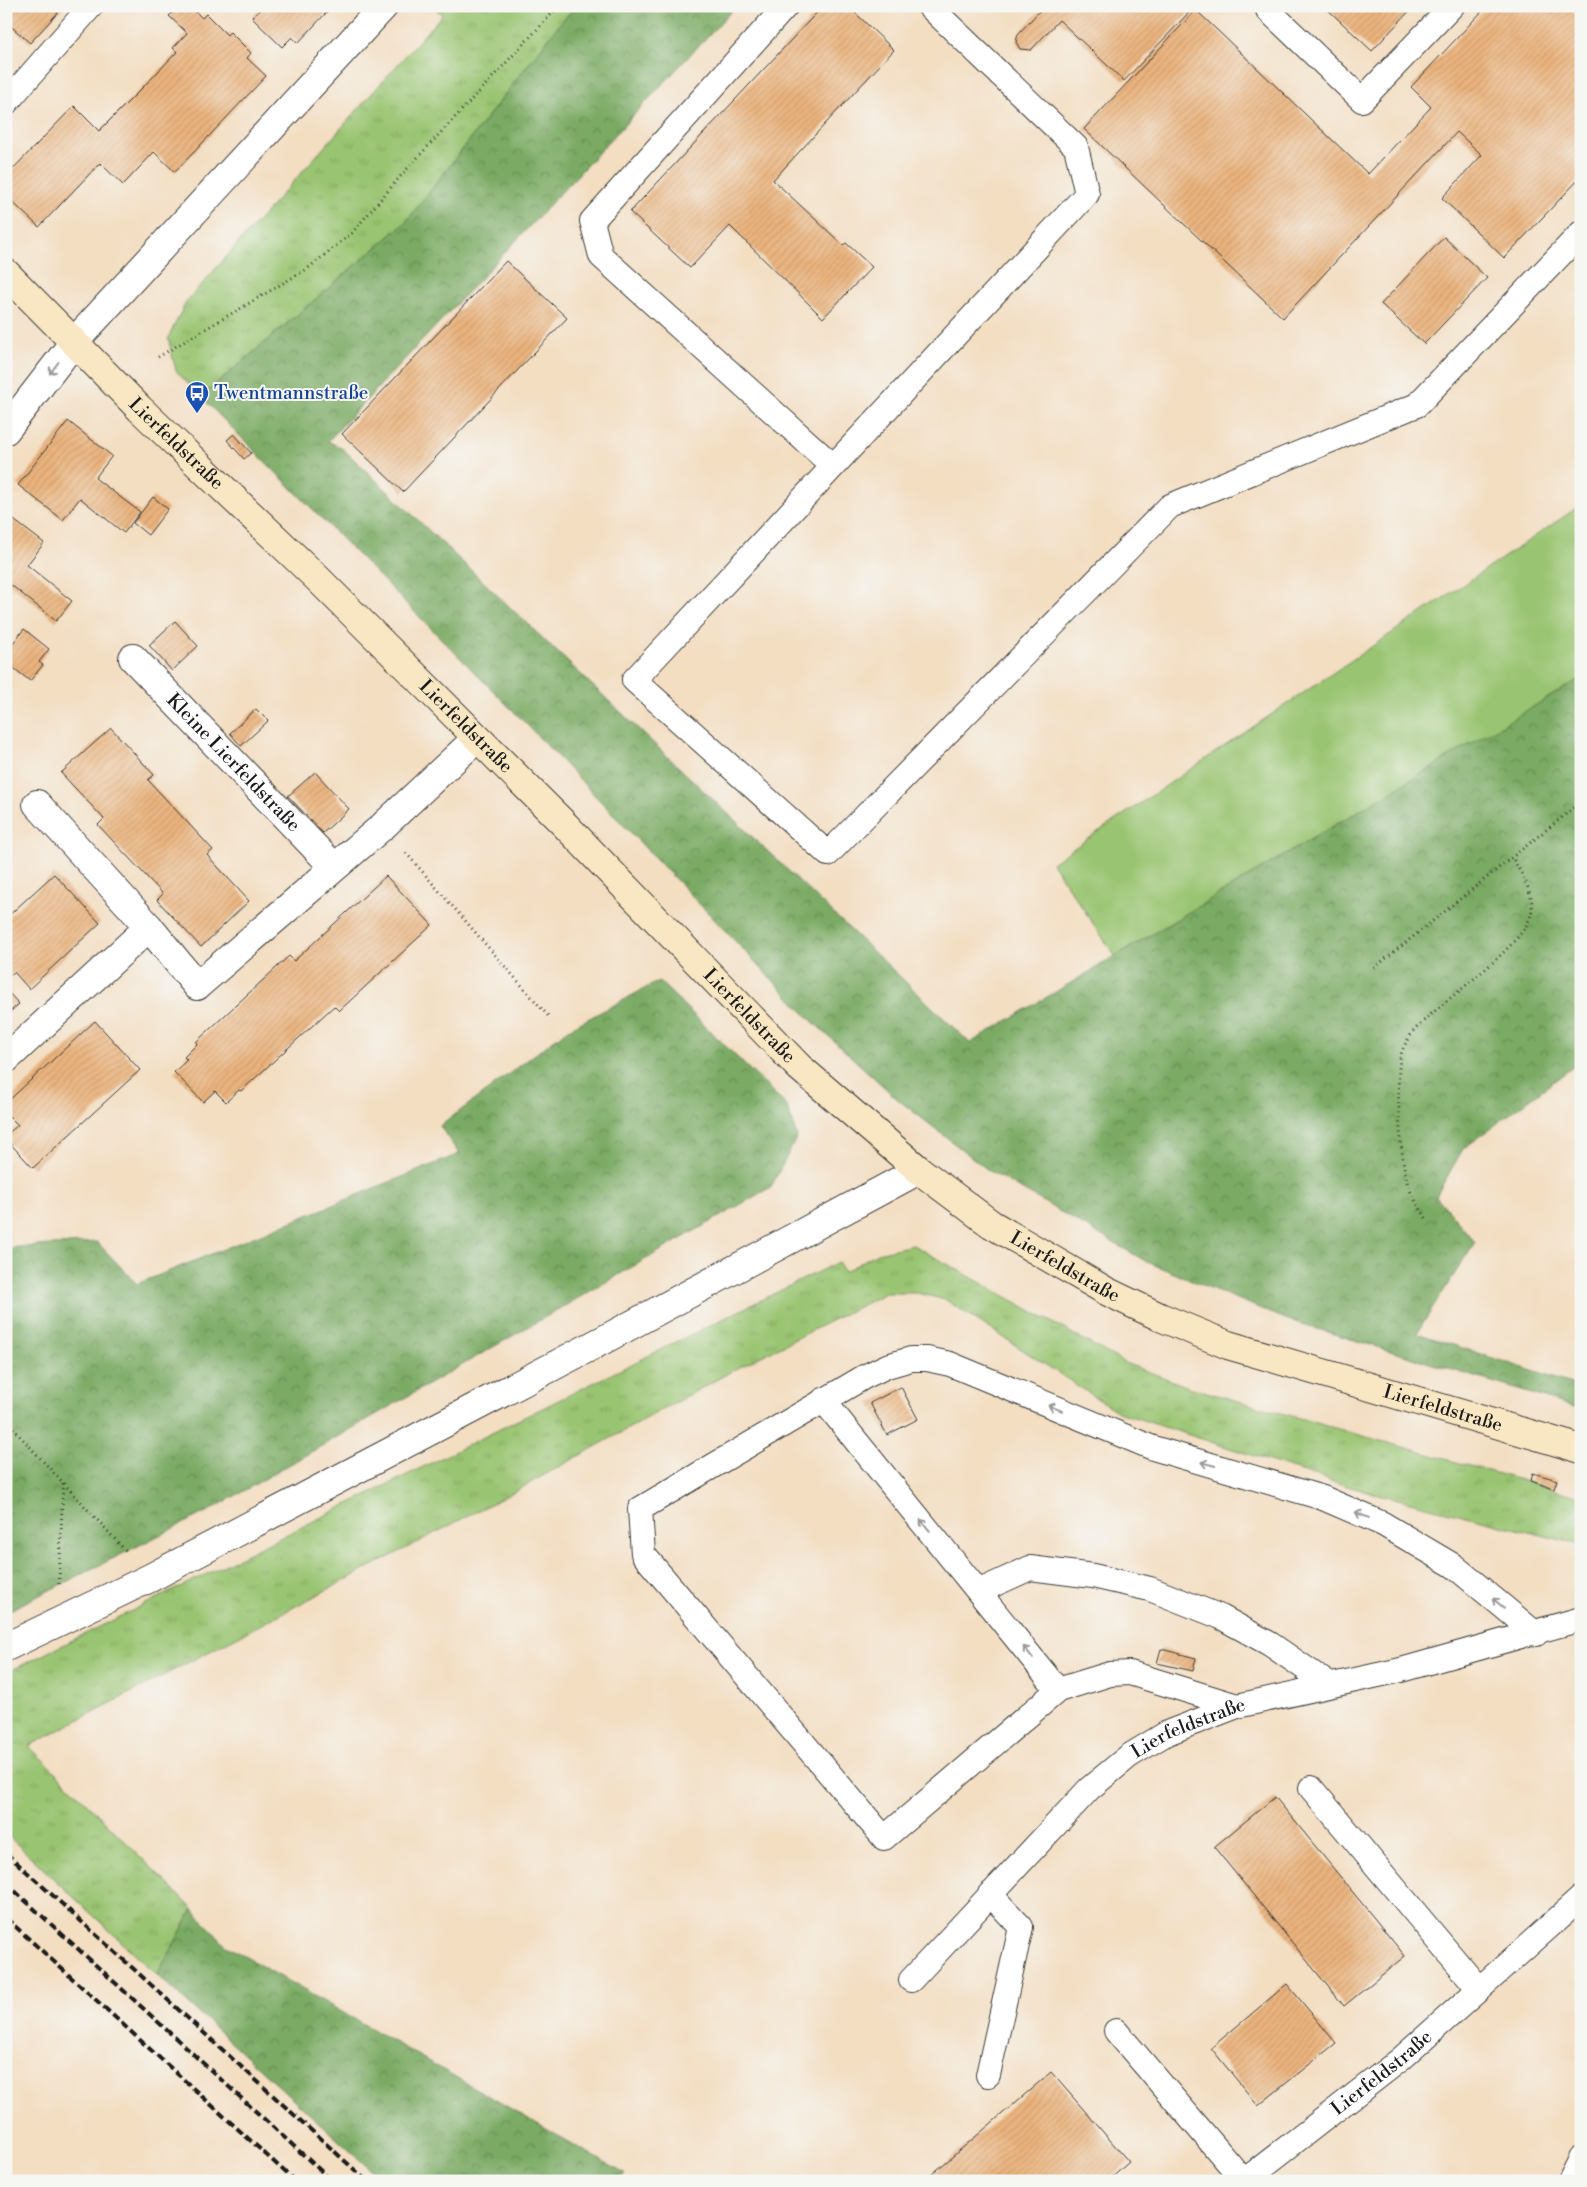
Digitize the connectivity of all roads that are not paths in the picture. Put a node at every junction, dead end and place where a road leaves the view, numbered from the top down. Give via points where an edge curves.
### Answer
1 (91, 6) edge
2 (384, 6) edge
3 (786, 6) edge
4 (929, 6) edge
5 (1271, 6) edge
6 (1452, 6) edge
7 (6, 103) edge
8 (1581, 233) edge
9 (6, 273) edge
10 (74, 342) junction
11 (6, 430) edge
12 (833, 466) junction
13 (134, 658) dead end
14 (477, 738) junction
15 (37, 804) dead end
16 (333, 866) junction
17 (149, 927) junction
18 (6, 1059) edge
19 (920, 1170) junction
20 (823, 1400) junction
21 (1581, 1449) edge
22 (980, 1592) junction
23 (1581, 1619) edge
24 (1536, 1634) junction
25 (6, 1647) edge
26 (1328, 1684) junction
27 (1058, 1690) junction
28 (1237, 1706) junction
29 (1311, 1788) dead end
30 (990, 1894) junction
31 (1581, 1898) edge
32 (911, 1980) dead end
33 (1479, 1989) junction
34 (1116, 2030) dead end
35 (988, 2075) dead end
36 (1581, 2159) edge
37 (1244, 2181) edge
38 (1570, 2181) edge

1 - 7 lane
2 - 10 street
3 - 12 lane via 592,221 601,256
4 - 12 lane via 1076,147 1087,194
5 - 6 lane via 1268,10 1362,100
8 - 12 lane via 1418,405 1170,506 828,854 634,680
9 - 10 main road, Lierfeldstraße
10 -> 11 street
10 - 14 main road, Lierfeldstraße
13 - 16 street, Kleine Lierfeldstraße
14 - 16 street via 382,826
14 - 19 main road, Lierfeldstraße via 799,1067
15 - 17 street
16 - 17 street via 197,986
17 - 18 street
19 - 21 main road, Lierfeldstraße via 991,1224 1106,1291 1160,1317 1228,1345
19 - 25 street via 150,1578
22 -> 20 lane
24 -> 20 lane via 1454,1566 1383,1524 1323,1498 1153,1448 950,1364 927,1359 896,1363
20 - 27 lane via 640,1509 643,1554 884,1838
22 - 26 lane via 1030,1568 1093,1576 1150,1589 1221,1617 1270,1644
27 -> 22 lane
23 - 24 lane, Lierfeldstraße
24 - 26 lane, Lierfeldstraße via 1401,1670
26 - 28 lane, Lierfeldstraße
27 - 28 lane via 1110,1674 1130,1673
28 - 30 lane, Lierfeldstraße via 1167,1733 1129,1756 1090,1790
29 - 33 lane
30 - 32 lane, Lierfeldstraße
30 - 35 lane via 1021,1927
31 - 33 lane, Lierfeldstraße
33 - 37 lane, Lierfeldstraße via 1401,2059
34 - 37 lane
36 - 38 lane

